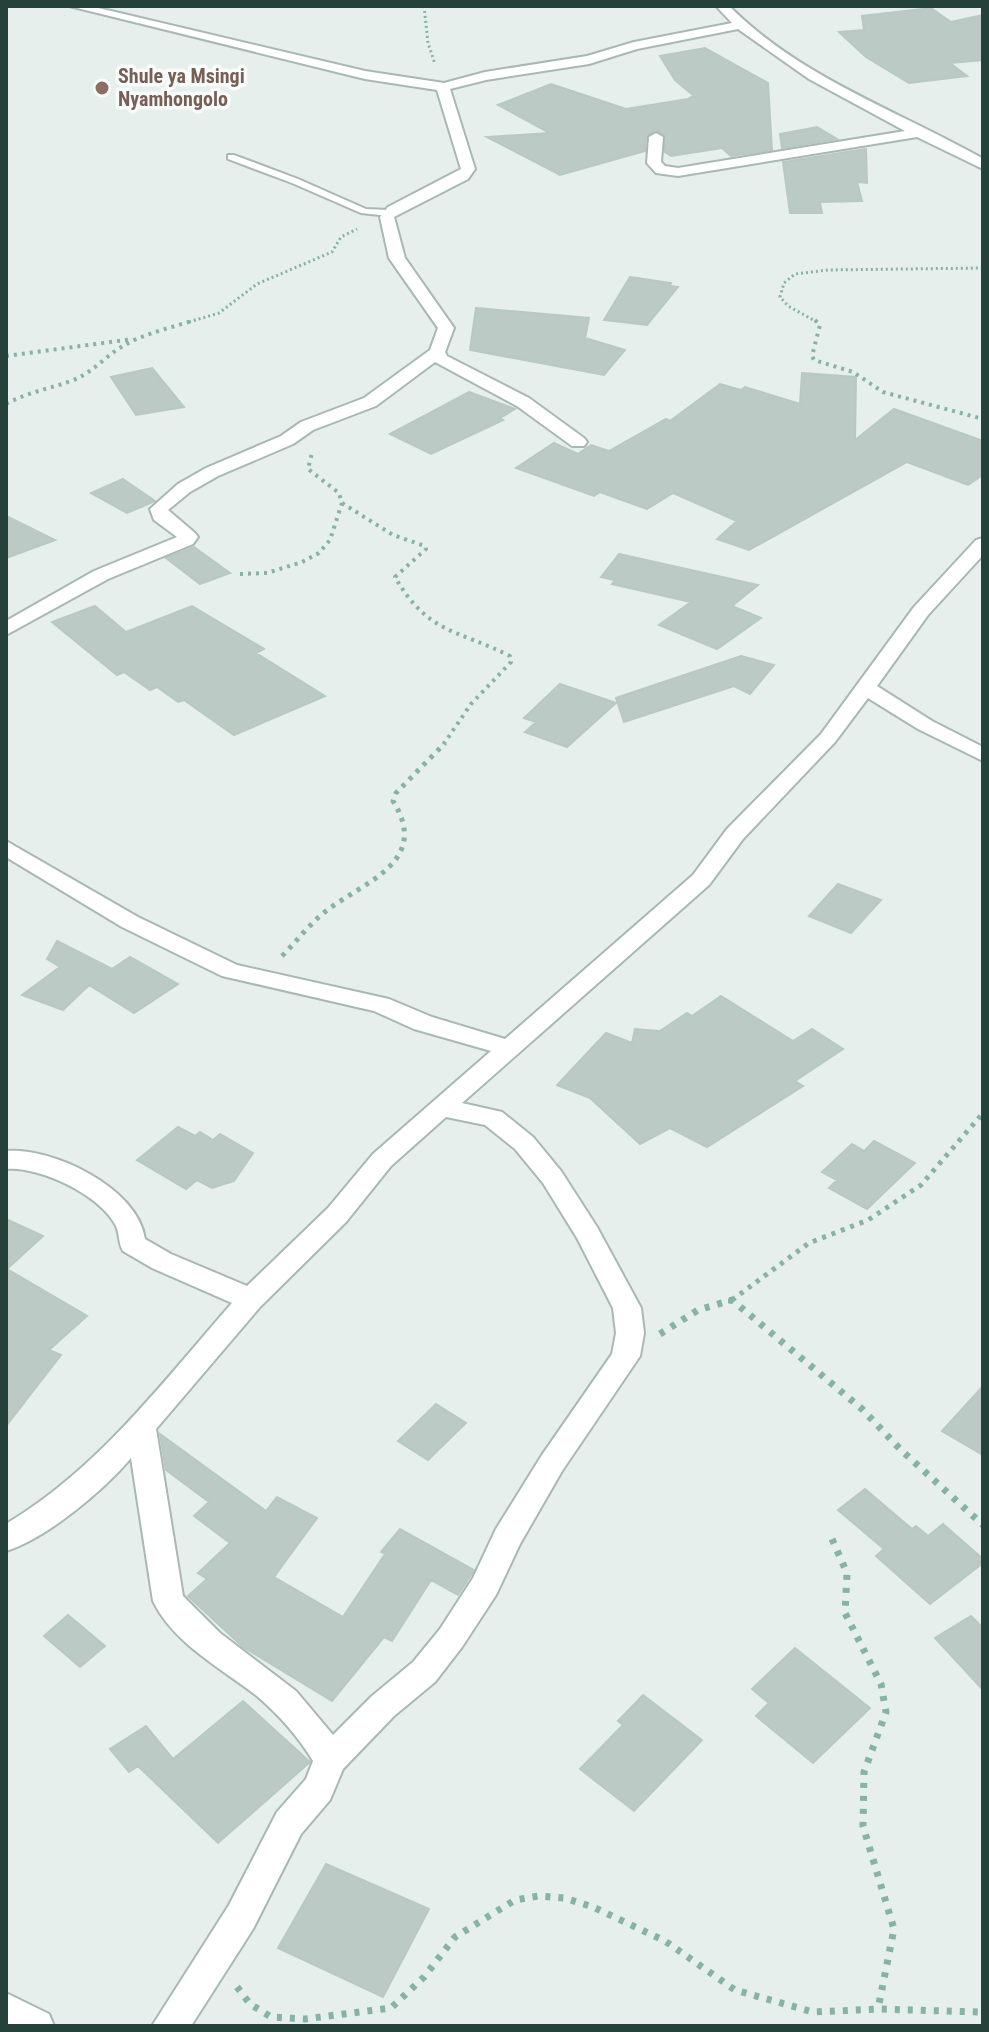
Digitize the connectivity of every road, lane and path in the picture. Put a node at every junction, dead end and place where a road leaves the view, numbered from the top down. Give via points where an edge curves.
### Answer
1 (75, 6) edge
2 (424, 6) edge
3 (722, 6) edge
4 (738, 25) junction
5 (449, 85) junction
6 (919, 133) junction
7 (656, 137) dead end
8 (983, 150) edge
9 (965, 153) junction
10 (231, 157) dead end
11 (983, 165) edge
12 (388, 215) junction
13 (983, 268) edge
14 (138, 338) junction
15 (437, 352) junction
16 (6, 356) edge
17 (6, 404) edge
18 (983, 419) edge
19 (293, 434) junction
20 (578, 442) dead end
21 (342, 503) junction
22 (983, 544) edge
23 (240, 574) dead end
24 (6, 629) edge
25 (865, 687) junction
26 (983, 755) edge
27 (6, 848) edge
28 (258, 978) junction
29 (509, 1048) junction
30 (443, 1108) junction
31 (983, 1113) edge
32 (6, 1160) edge
33 (250, 1300) junction
34 (732, 1300) junction
35 (626, 1356) junction
36 (141, 1427) junction
37 (983, 1525) edge
38 (6, 1539) edge
39 (832, 1539) dead end
40 (330, 1760) junction
41 (216, 1958) junction
42 (878, 2009) junction
43 (6, 2010) edge
44 (983, 2015) edge
45 (36, 2026) edge
46 (170, 2026) edge

1 - 5 street via 365,75
2 - 5 path via 428,43 439,75
3 - 4 street
4 - 5 street via 563,66
4 - 6 street via 820,79
5 - 12 street via 443,91 468,169
6 - 7 street via 678,172 661,170 654,163
6 - 9 street
8 - 9 street
9 - 11 street
10 - 12 lane via 364,211
12 - 14 path via 341,237 332,252 257,284 219,313
12 - 15 street via 397,258 446,328
13 - 18 path via 795,274 784,283 780,297 820,325 814,360 853,372 883,392
14 - 16 path
14 - 17 path via 92,371
15 - 19 street via 370,402
15 - 20 street via 441,359 523,402
19 - 21 path via 321,439 308,469 339,493
19 - 24 street via 184,488 159,509 187,540 101,575
21 - 23 path via 330,540 319,553 267,573
21 - 28 path via 393,535 425,546 395,577 415,609 436,626 510,656 511,662 471,704 426,766 396,793 393,801 407,831 404,846 389,866 318,918
22 - 25 street via 944,582
25 - 26 street
25 - 29 street via 828,738 735,834 701,880
27 - 28 street via 130,922 230,971
28 - 29 street via 381,1005 436,1028
29 - 30 street
30 - 33 street via 382,1160 337,1215
30 - 35 street via 493,1118 524,1143 552,1177 627,1308
31 - 34 path via 921,1185 868,1220 809,1243
32 - 33 street via 21,1157 58,1169 112,1203 129,1223 132,1244 153,1259
33 - 36 street
34 - 35 path via 698,1310
34 - 37 path via 862,1409
35 - 40 street via 552,1463 451,1638 424,1672
36 - 38 street via 89,1481
36 - 40 street via 168,1601 183,1622 286,1702
39 - 42 path via 847,1573 845,1613 881,1684 886,1712 864,1772 863,1826 894,1929
40 - 41 street via 318,1789 289,1823
41 - 42 path via 250,2004 271,2017 354,2015 391,2008 455,1937 515,1900 564,1898 665,1941 735,1990 813,2012
41 - 46 street
42 - 44 path
43 - 45 street

